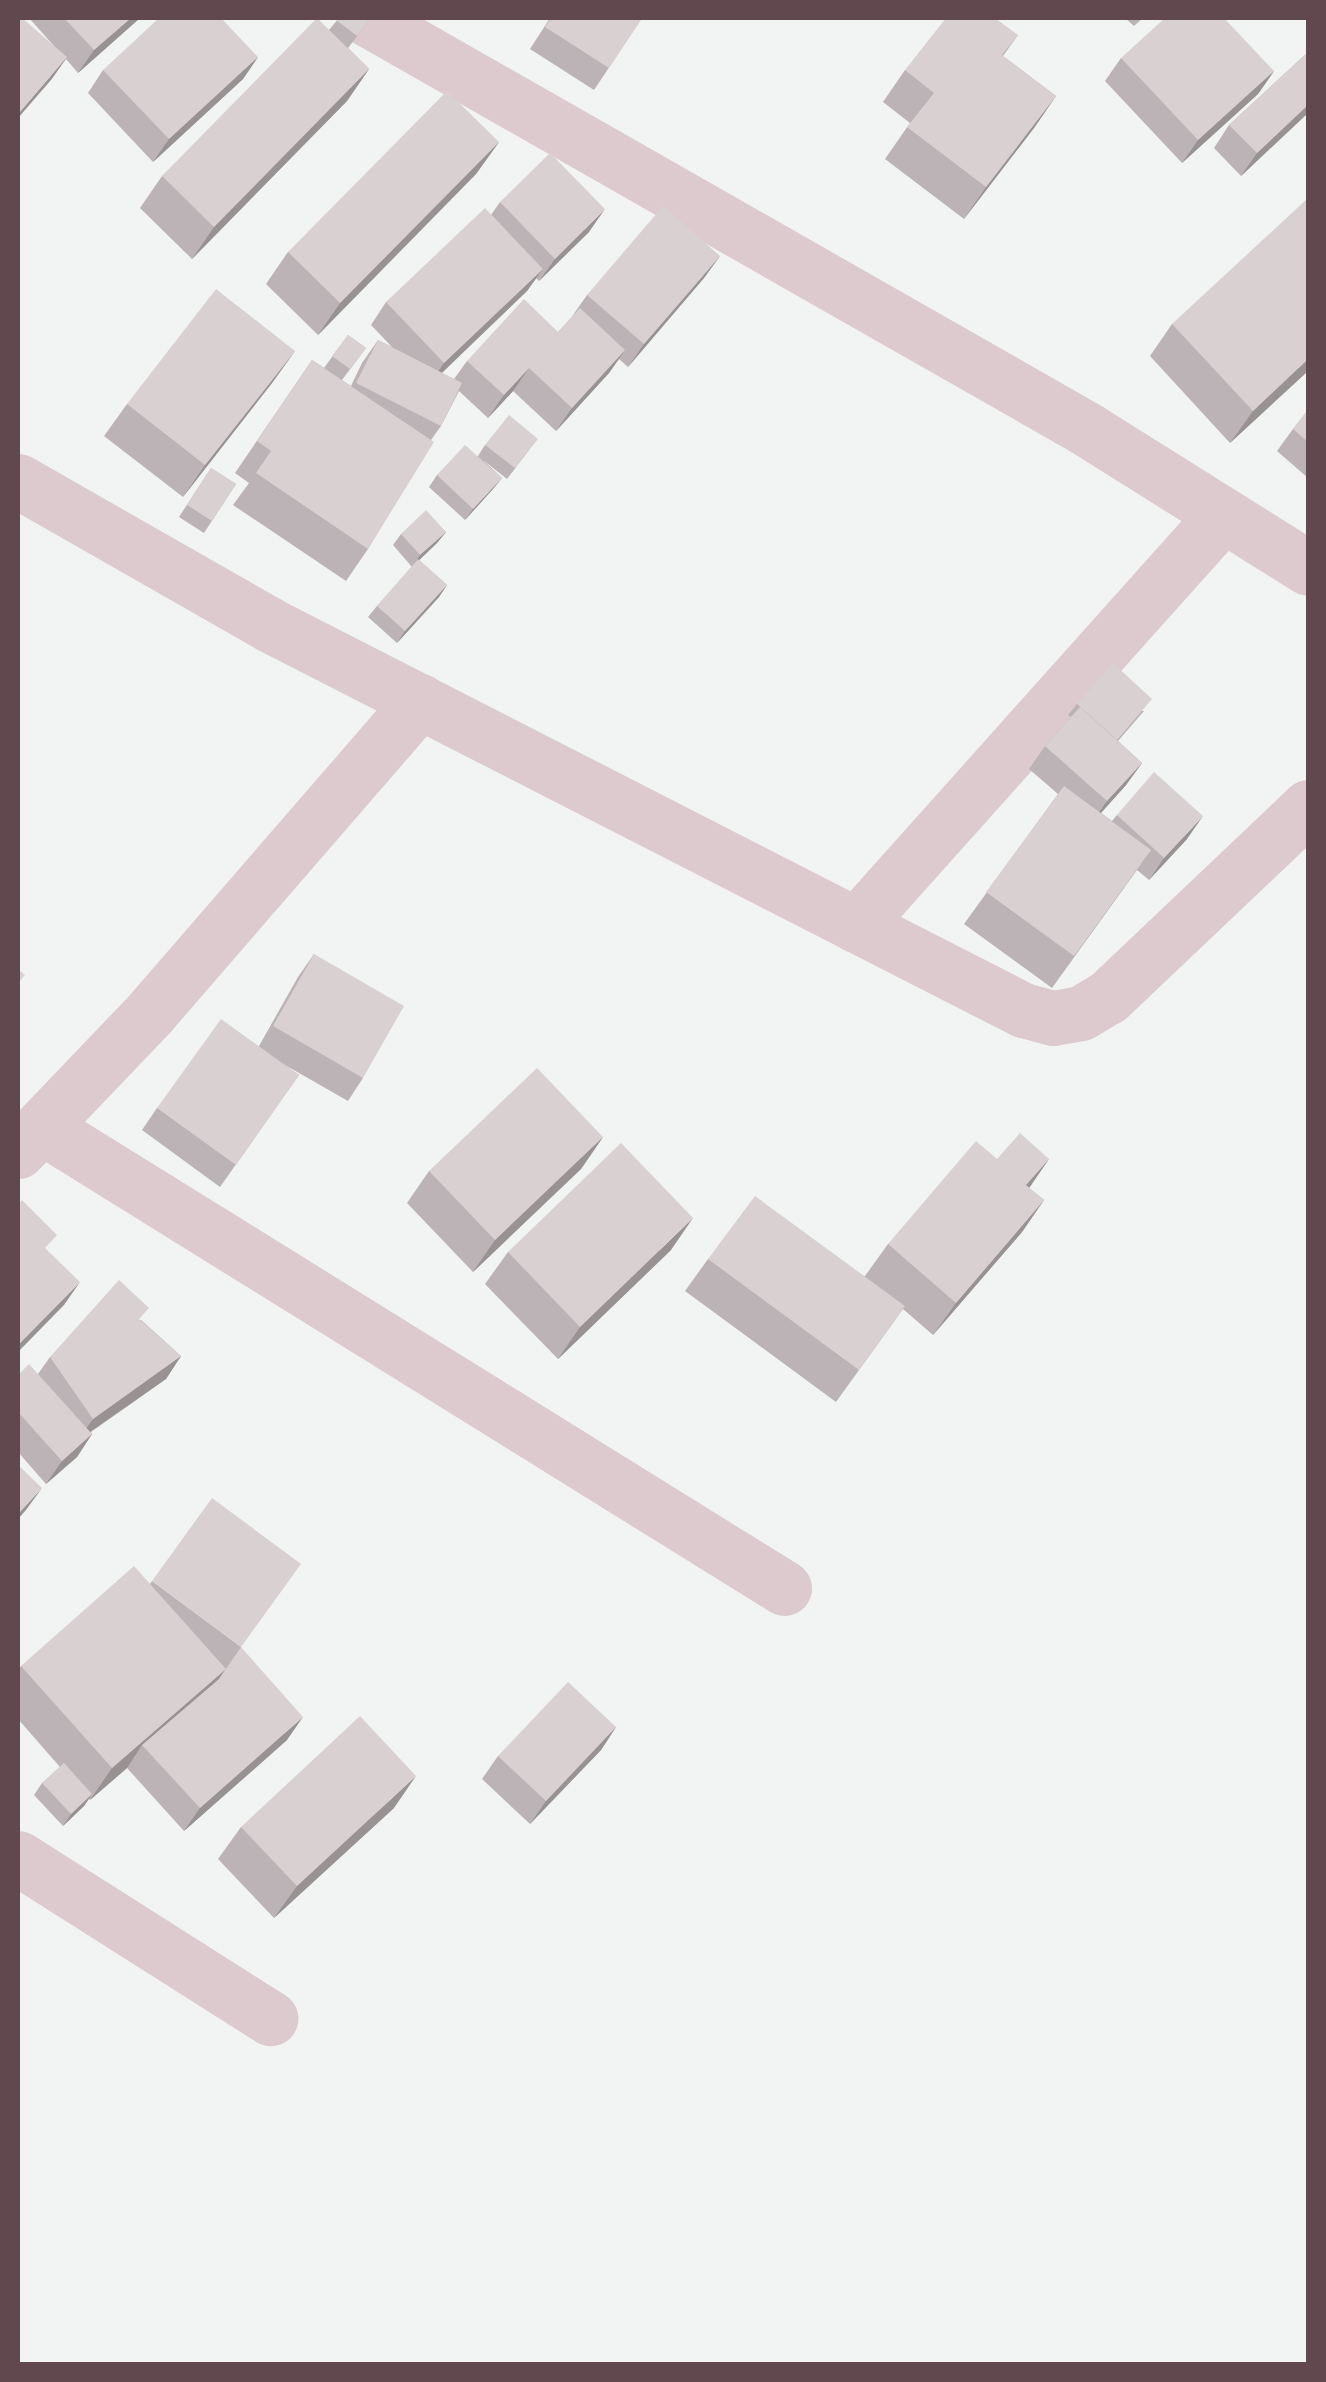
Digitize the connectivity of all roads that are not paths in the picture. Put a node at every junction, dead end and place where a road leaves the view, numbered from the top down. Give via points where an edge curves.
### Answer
1 (393, 23) edge
2 (18, 481) edge
3 (1223, 515) junction
4 (1308, 568) edge
5 (420, 700) junction
6 (1308, 807) edge
7 (856, 925) junction
8 (32, 1140) edge
9 (784, 1588) dead end
10 (18, 1858) edge
11 (270, 2018) dead end

1 - 3 street
2 - 5 street via 270,624
3 - 4 street
3 - 7 street
5 - 7 street
5 - 8 street
6 - 7 street via 1108,997 1081,1013 1054,1018 1023,1010
8 - 9 street
10 - 11 street

